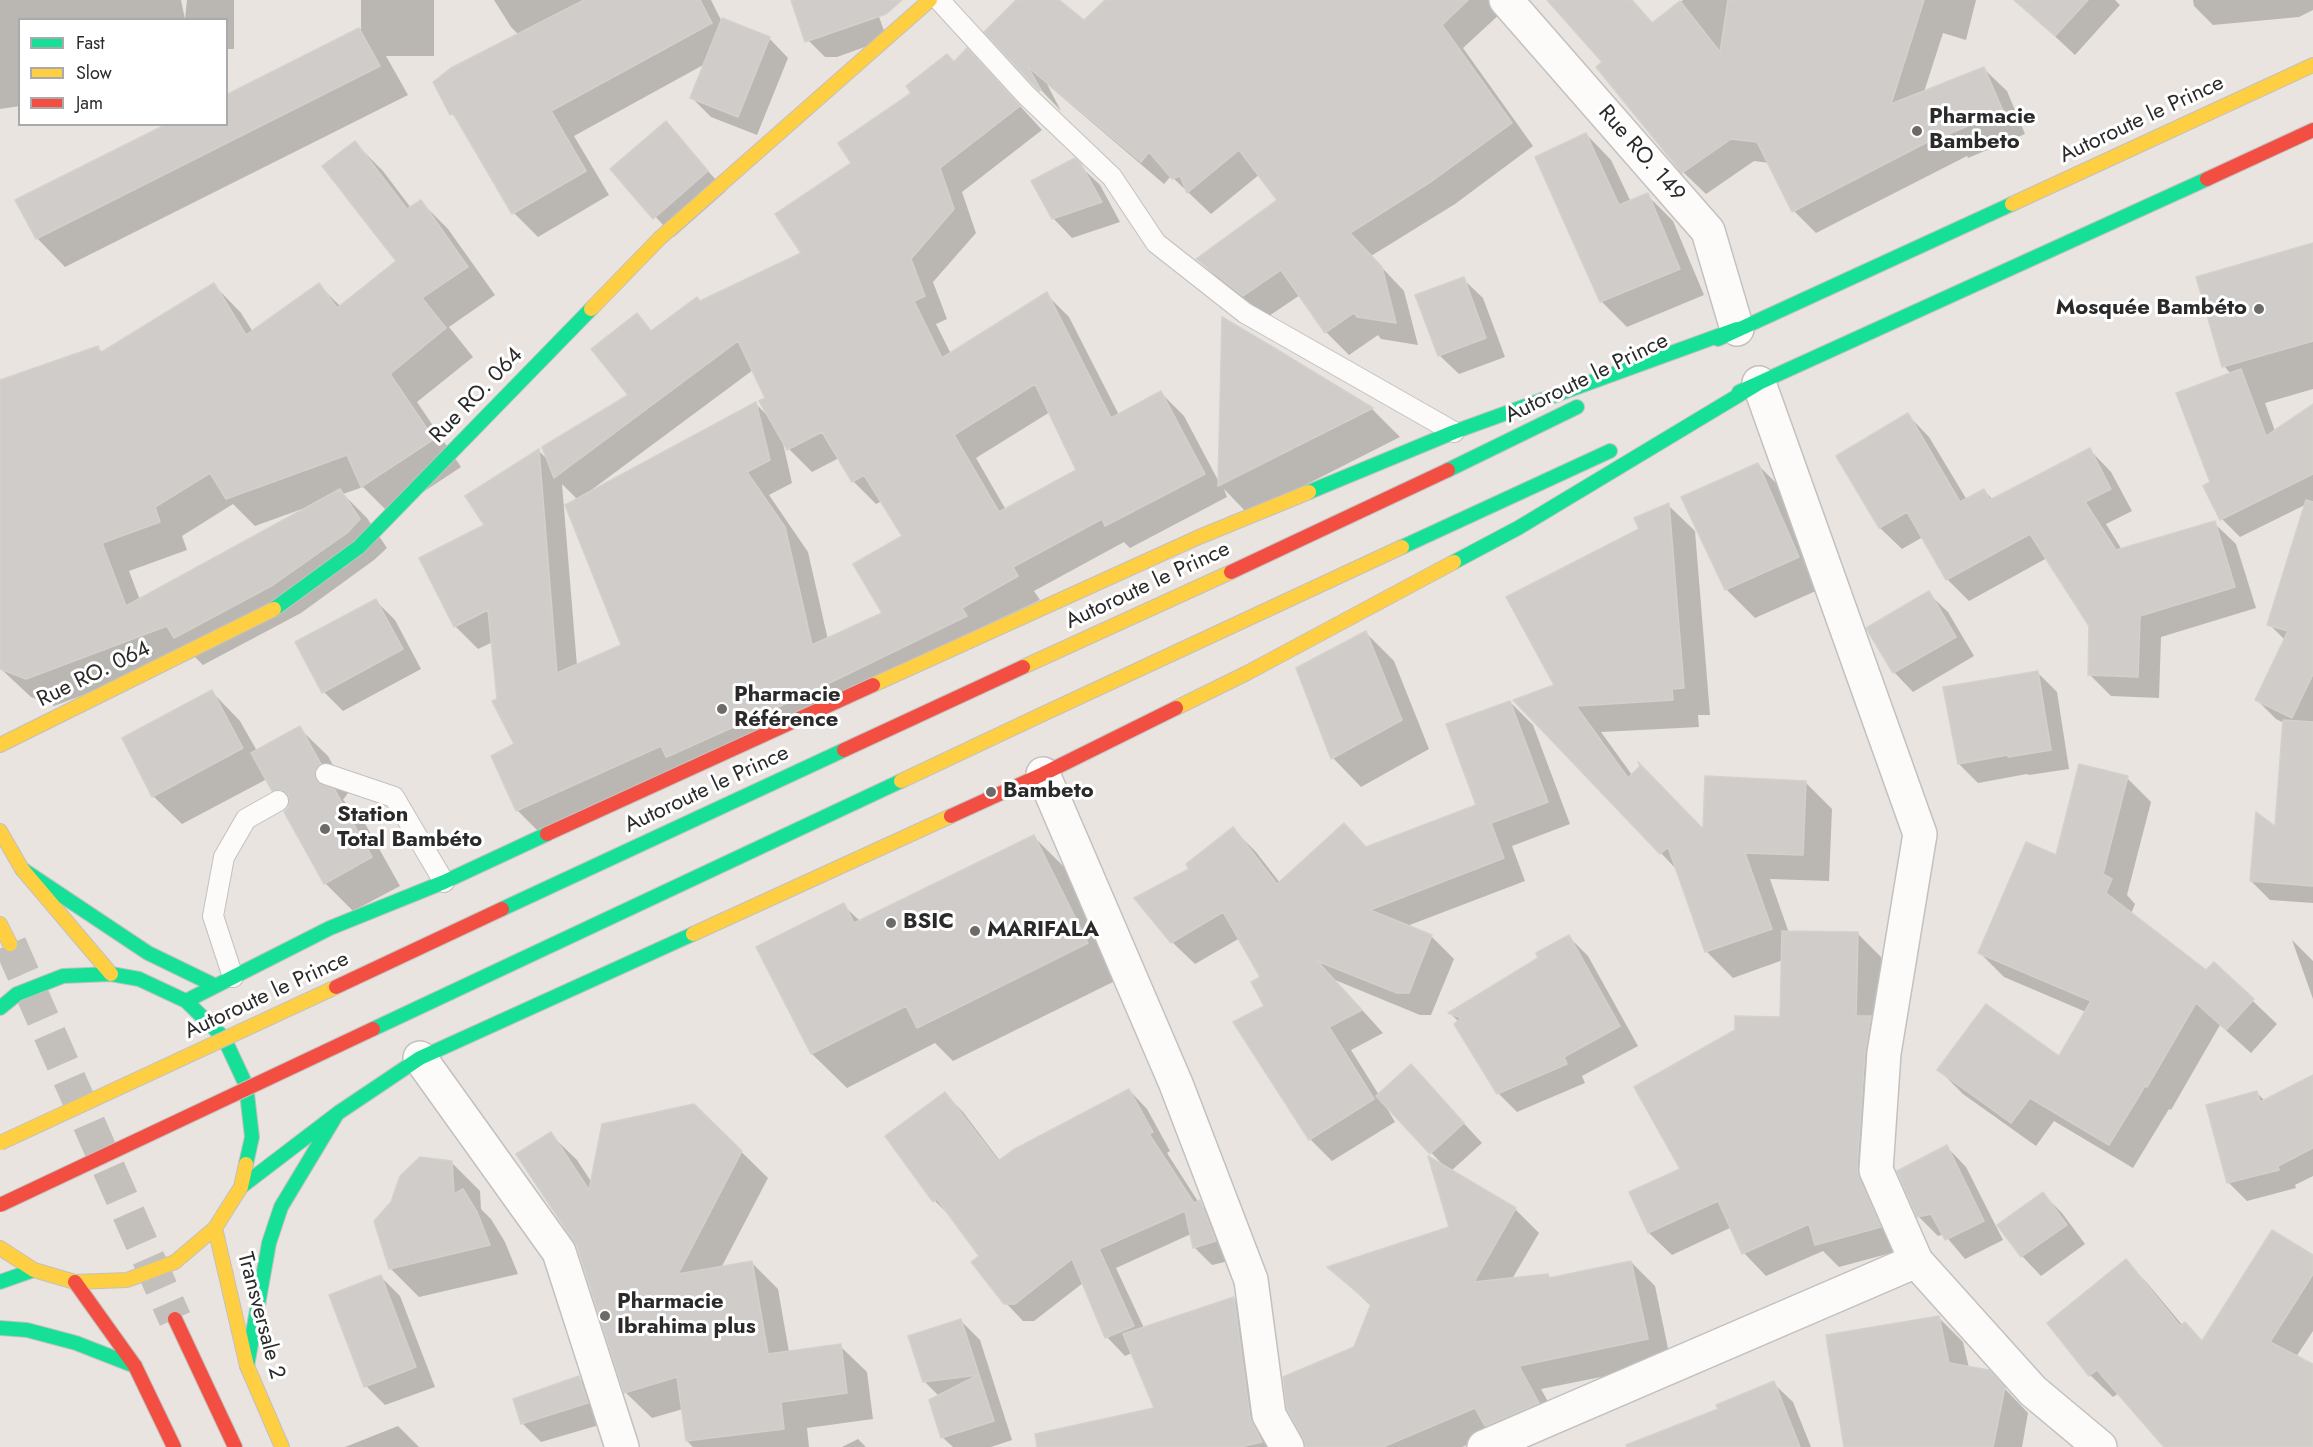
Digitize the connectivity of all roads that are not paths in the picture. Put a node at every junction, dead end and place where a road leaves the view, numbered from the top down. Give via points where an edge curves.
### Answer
1 (930, 0) edge
2 (939, 0) edge
3 (1506, 0) edge
4 (2313, 65) edge
5 (2313, 129) edge
6 (1737, 329) junction
7 (1759, 383) junction
8 (1621, 386) dead end
9 (1589, 401) dead end
10 (1454, 432) junction
11 (1642, 437) dead end
12 (1621, 447) dead end
13 (0, 745) edge
14 (326, 774) dead end
15 (1043, 774) junction
16 (278, 801) dead end
17 (0, 831) edge
18 (22, 869) junction
19 (444, 882) junction
20 (0, 924) edge
21 (10, 944) tunnel mouth
22 (111, 974) junction
23 (225, 982) junction
24 (186, 1001) junction
25 (0, 1008) edge
26 (420, 1058) junction
27 (338, 1113) junction
28 (0, 1143) edge
29 (241, 1187) junction
30 (0, 1205) edge
31 (215, 1228) junction
32 (0, 1248) edge
33 (1916, 1261) junction
34 (34, 1270) junction
35 (0, 1282) edge
36 (75, 1282) junction
37 (176, 1319) tunnel mouth
38 (0, 1328) edge
39 (247, 1365) junction
40 (135, 1366) junction
41 (174, 1447) edge
42 (235, 1447) edge
43 (282, 1447) edge
44 (622, 1447) edge
45 (1287, 1447) edge
46 (1484, 1447) edge
47 (2100, 1447) edge

1 - 13 main road, Rue RO. 064 via 660,238 359,547 273,610
2 - 10 lane via 1026,95 1112,177 1156,243 1245,313
3 - 6 street, Rue RO. 149 via 1708,231
4 - 6 main road, Autoroute le Prince
5 - 7 main road
6 - 8 main road, Autoroute le Prince
6 - 10 main road
7 - 11 main road
7 - 15 main road via 1518,528 1246,673
7 - 33 street via 1920,834 1884,1053 1876,1170
9 - 28 main road, Autoroute le Prince, bridge via 1389,499
10 - 19 main road via 1199,537
12 - 30 main road, bridge
14 - 19 lane via 394,796
15 - 26 main road
15 - 45 street via 1176,1084 1251,1280 1269,1415
16 - 23 lane via 246,819 224,857 213,916
17 - 18 main road
18 - 22 main road
18 - 23 main road via 148,953
19 - 23 main road via 330,928
20 - 21 main road
22 - 24 main road via 139,979
22 - 25 main road via 63,976 17,994
23 - 24 main road
24 - 29 main road via 224,1038 246,1085 252,1137
26 - 27 main road
26 - 44 street via 560,1252
27 - 29 main road
27 - 39 main road via 281,1208 269,1243
29 - 31 main road
31 - 36 main road via 166,1266 127,1280
31 - 39 main road, Transversale 2
32 - 34 main road
33 - 46 street
33 - 47 street via 2033,1391
34 - 35 main road
34 - 36 main road
36 - 40 main road
37 - 42 main road
38 - 40 main road via 27,1330 76,1343
39 - 43 main road, Transversale 2
40 - 41 main road

